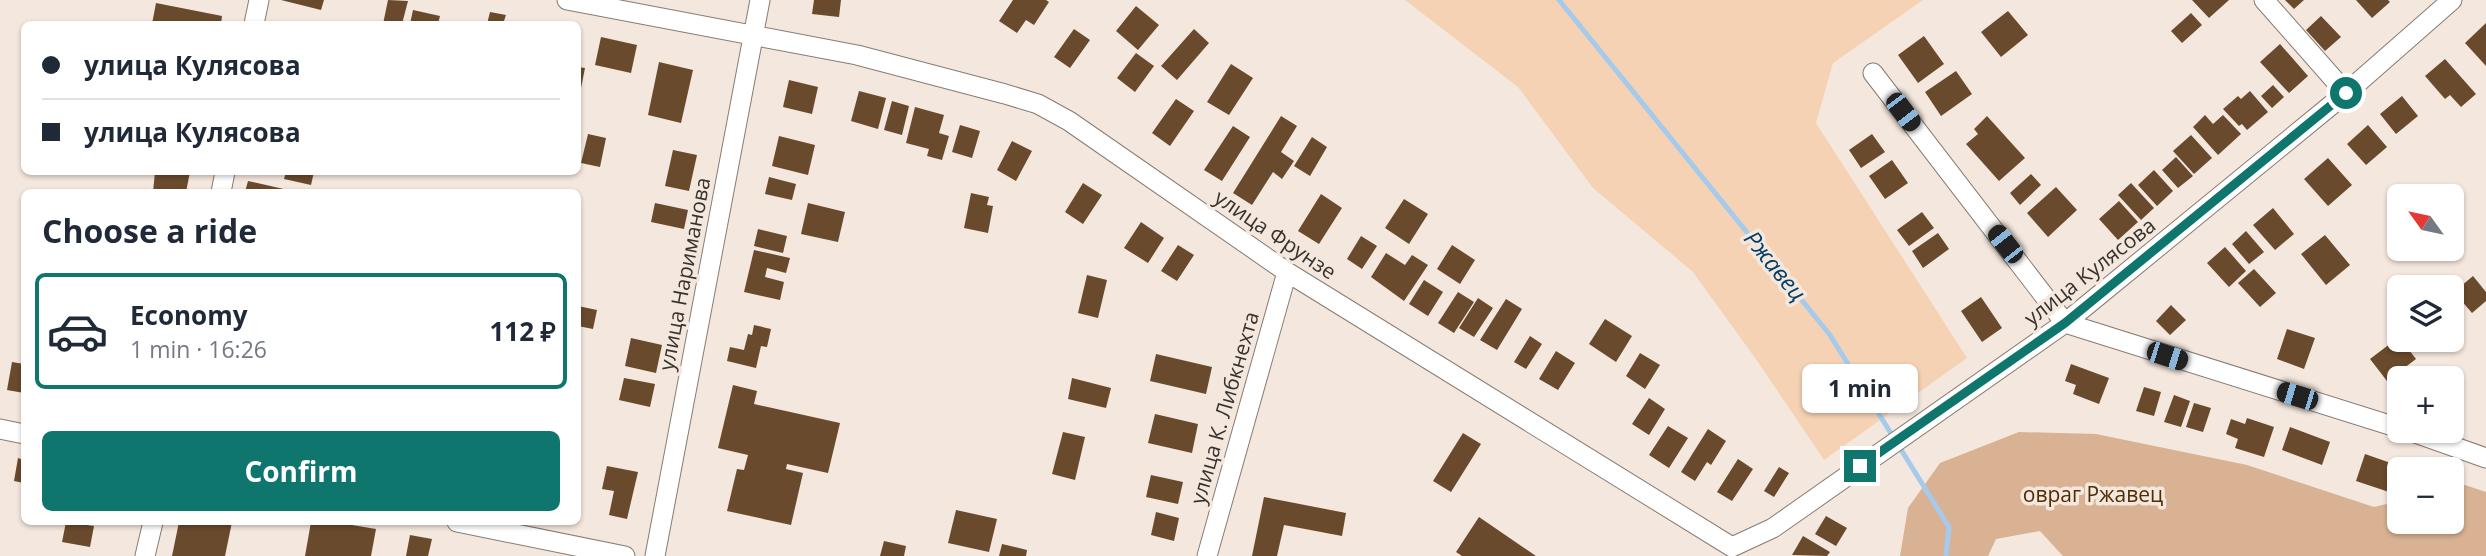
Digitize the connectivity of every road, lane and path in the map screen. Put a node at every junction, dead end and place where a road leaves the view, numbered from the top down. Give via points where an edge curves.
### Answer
1 (259, 0) edge
2 (567, 0) edge
3 (761, 0) edge
4 (2264, 0) edge
5 (2452, 0) edge
6 (255, 21) edge
7 (754, 34) junction
8 (1873, 73) dead end
9 (2346, 93) junction
10 (1287, 272) junction
11 (2065, 323) junction
12 (2387, 424) edge
13 (0, 429) edge
14 (21, 433) edge
15 (2444, 443) edge
16 (2486, 458) edge
17 (152, 525) edge
18 (472, 525) edge
19 (1731, 552) edge
20 (145, 556) edge
21 (625, 556) edge
22 (655, 556) edge
23 (1207, 556) edge

1 - 6 street
2 - 7 street, улица Фрунзе
3 - 7 street, улица Нариманова
4 - 9 street
5 - 9 street, улица Кулясова
7 - 10 street, улица Фрунзе via 857,55 1038,104
7 - 22 street, улица Нариманова
8 - 11 street
9 - 11 street, улица Кулясова
10 - 19 street, улица Фрунзе
10 - 23 street, улица К. Либкнехта
11 - 12 street
11 - 19 street, улица Кулясова via 1773,528
13 - 14 street
15 - 16 street
17 - 20 street
18 - 21 street

